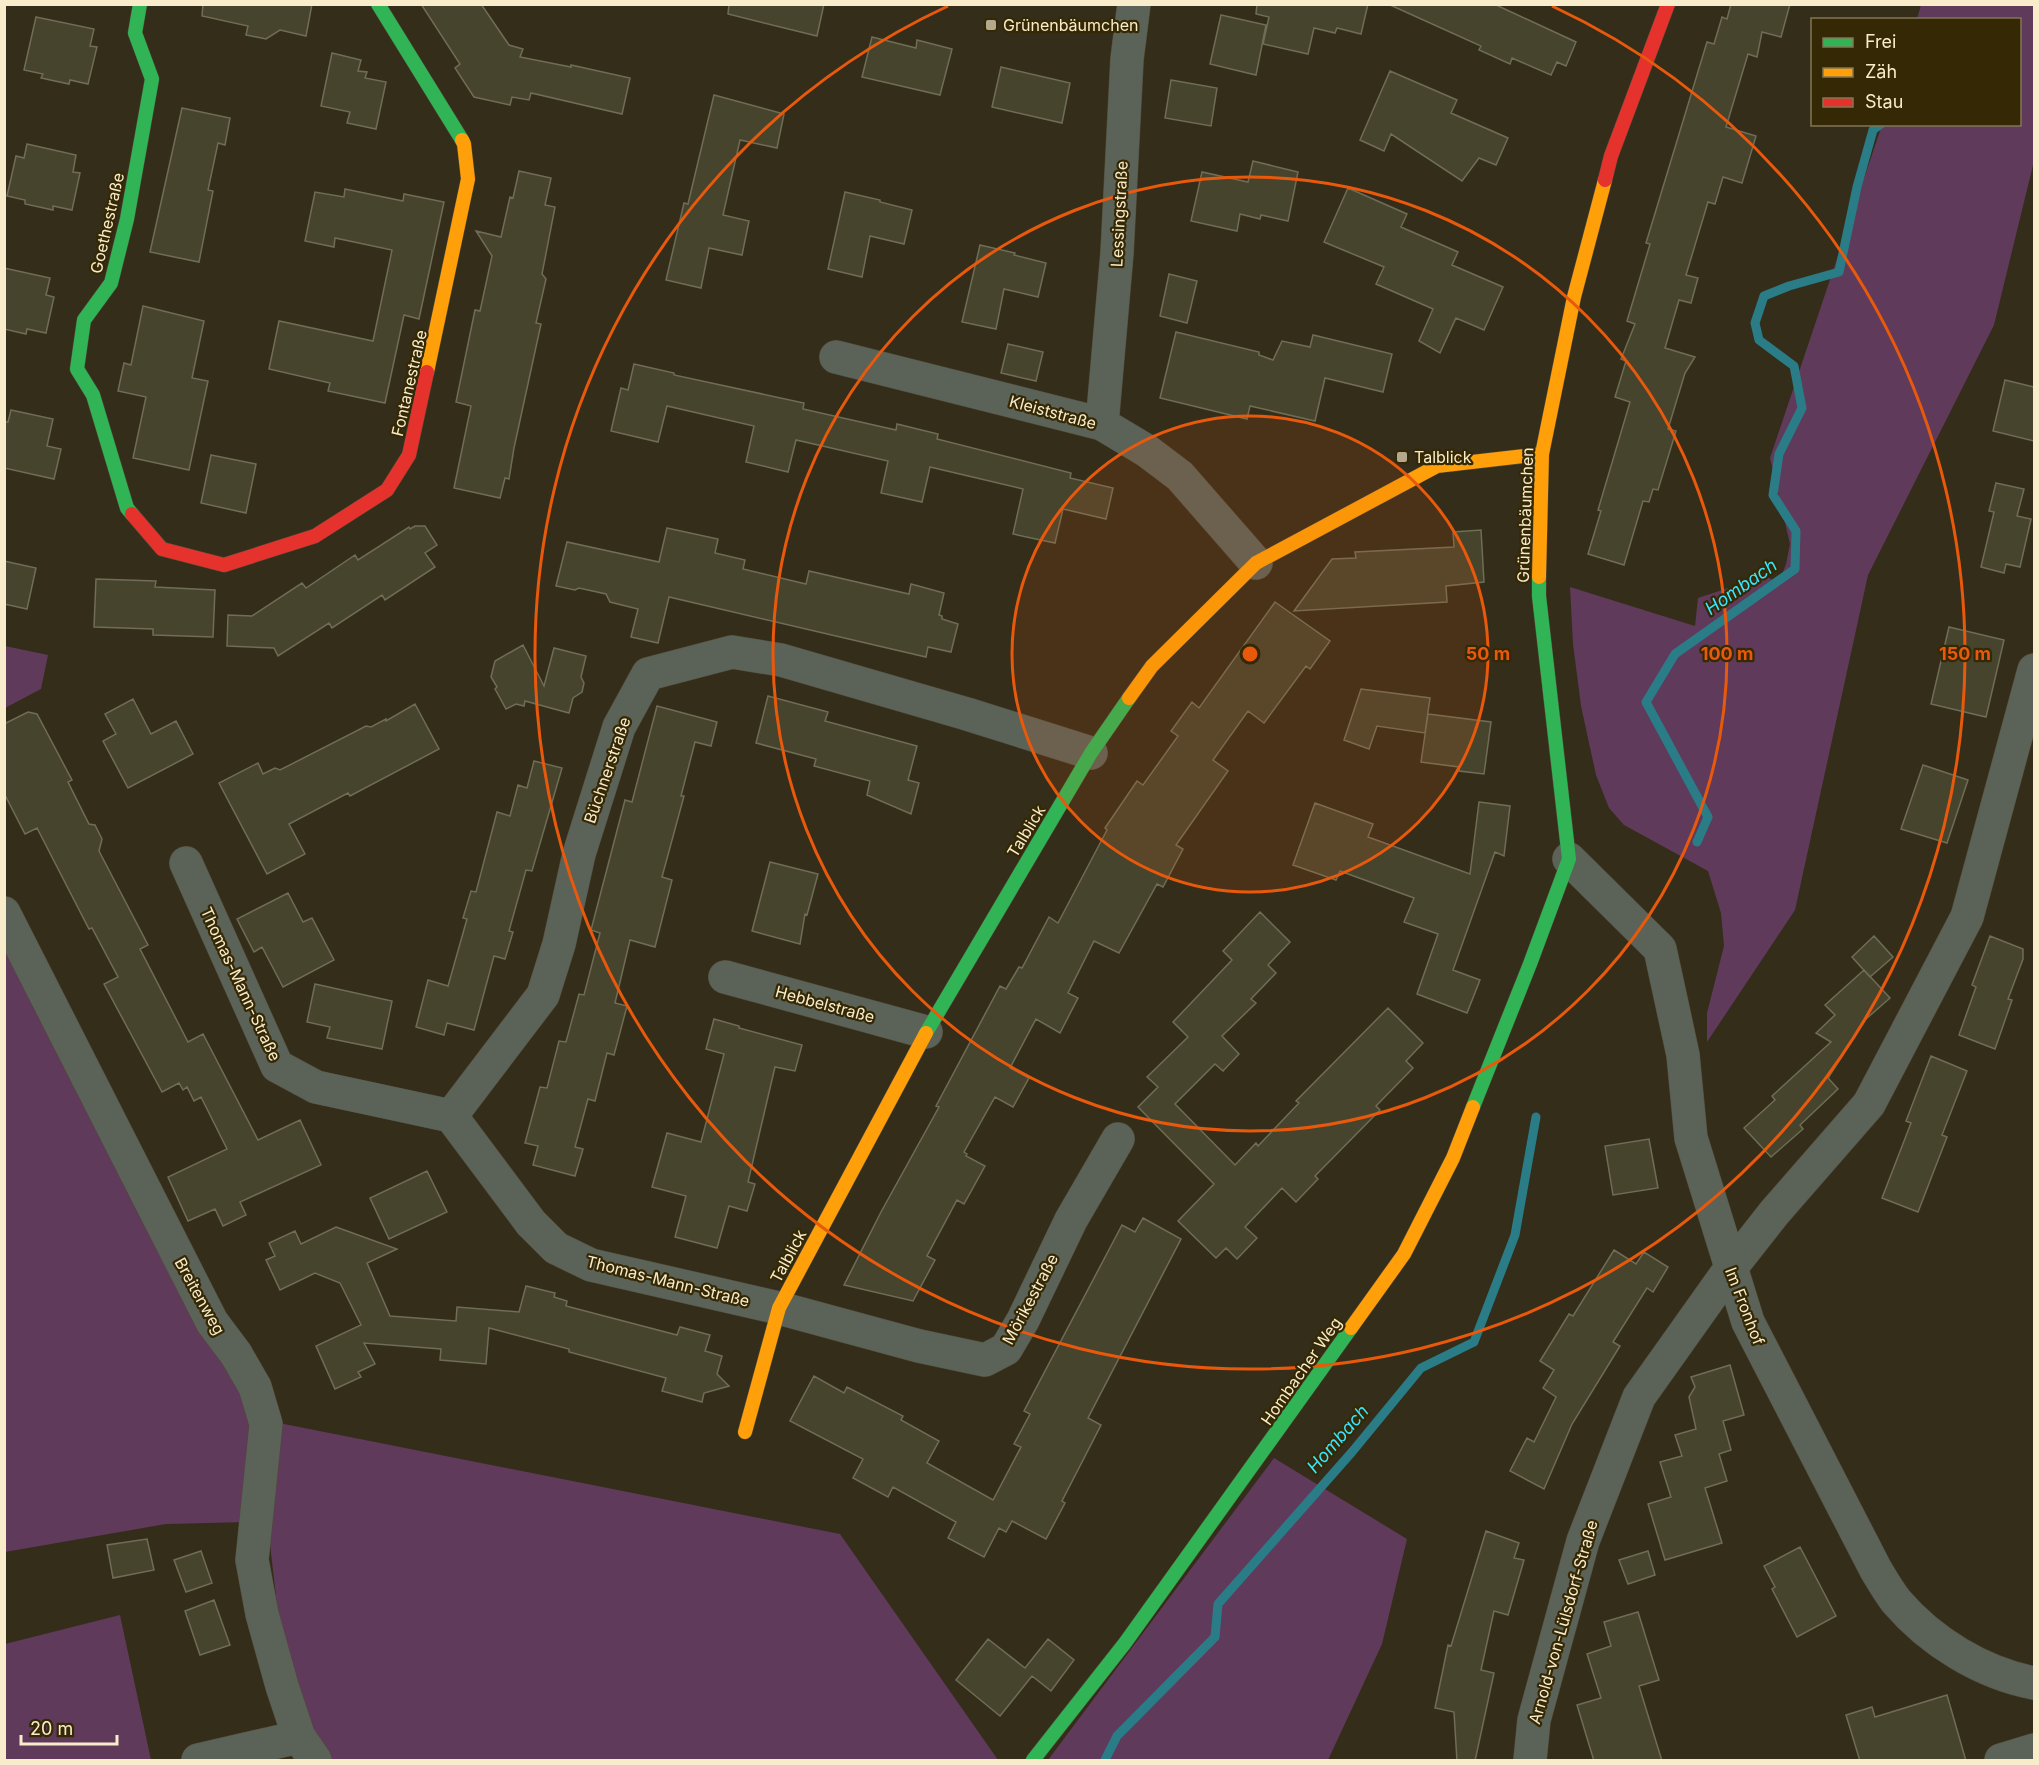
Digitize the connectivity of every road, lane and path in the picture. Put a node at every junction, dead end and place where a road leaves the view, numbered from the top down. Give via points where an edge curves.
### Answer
1 (140, 4) edge
2 (378, 4) edge
3 (1134, 4) edge
4 (1663, 10) edge
5 (836, 357) dead end
6 (1102, 424) junction
7 (1542, 454) junction
8 (127, 508) joint
9 (1256, 563) junction
10 (2034, 670) edge
11 (1091, 753) junction
12 (1569, 859) junction
13 (186, 863) dead end
14 (4, 913) edge
15 (1530, 964) joint
16 (725, 977) dead end
17 (926, 1032) junction
18 (451, 1116) junction
19 (1119, 1139) dead end
20 (1730, 1269) junction
21 (779, 1308) junction
22 (745, 1432) dead end
23 (2034, 1683) edge
24 (307, 1749) edge
25 (2034, 1750) edge
26 (198, 1761) edge
27 (1033, 1761) edge
28 (1530, 1761) edge
29 (2001, 1761) edge

1 - 8 street, Goethestraße via 135,33 152,79 127,219 111,282 84,320 77,369 93,395
2 - 8 street, Fontanestraße via 464,144 468,179 409,455 387,490 315,536 224,565 162,549
3 - 6 street, Lessingstraße
4 - 7 street, Grünenbäumchen via 1611,156 1574,297
5 - 6 street, Kleiststraße
6 - 9 street, Kleiststraße via 1180,476
7 - 9 street, Talblick via 1437,466
7 - 12 street, Grünenbäumchen via 1539,596
9 - 11 street, Talblick via 1152,666
10 - 20 street, Arnold-von-Lülsdorf-Straße via 1966,917 1869,1104
11 - 17 street, Talblick
11 - 18 street, Büchnerstraße via 781,660 732,652 648,674 619,727 579,854 543,996
12 - 15 street, Grünenbäumchen
12 - 20 street, Im Fronhof via 1660,949 1683,1055 1691,1138
13 - 18 street, Thomas-Mann-Straße via 277,1066 316,1088
14 - 24 street, Breitenweg via 212,1323 255,1386 266,1424 252,1560 282,1686
15 - 27 street, Hombacher Weg via 1453,1158 1404,1254 1125,1643
16 - 17 street, Hebbelstraße
17 - 21 street, Talblick
18 - 21 street, Thomas-Mann-Straße via 531,1223 556,1248 591,1265
19 - 21 street, Mörikestraße via 1071,1220 1006,1349 985,1360
20 - 23 street, Im Fronhof via 1748,1322 1876,1570 1896,1600 1926,1630 1958,1653 1991,1671
20 - 28 street, Arnold-von-Lülsdorf-Straße via 1639,1397 1583,1540 1534,1720
21 - 22 street, Talblick
24 - 26 street, Breitenweg
25 - 29 street

